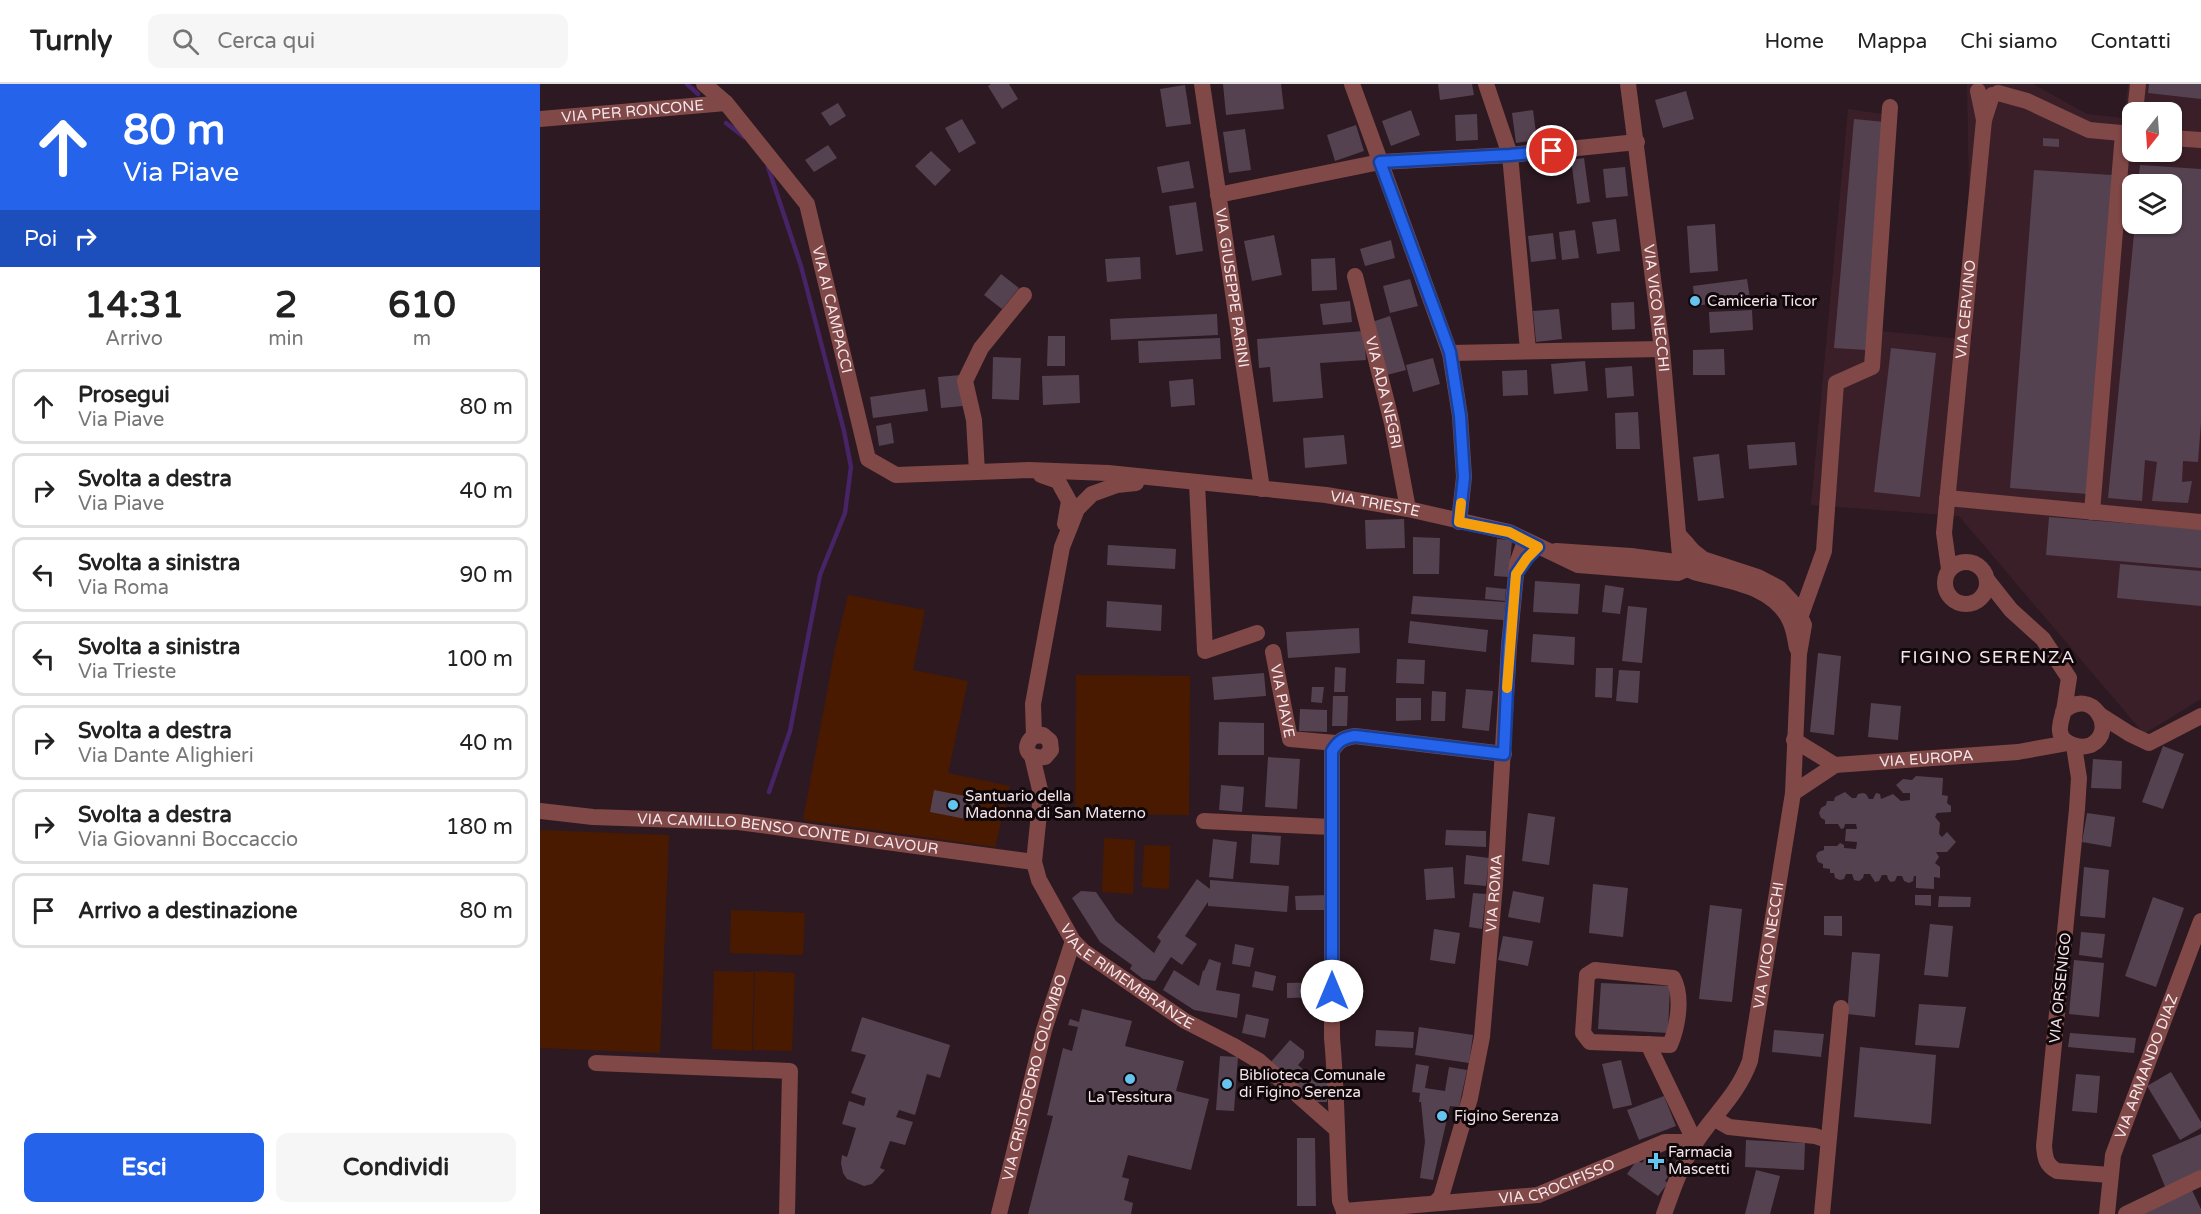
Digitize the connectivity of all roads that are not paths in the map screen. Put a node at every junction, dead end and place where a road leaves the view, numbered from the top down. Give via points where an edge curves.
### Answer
1 (704, 84) edge
2 (1202, 84) edge
3 (1352, 84) edge
4 (1486, 84) edge
5 (1628, 84) edge
6 (2139, 84) edge
7 (1993, 88) edge
8 (2136, 102) edge
9 (726, 103) junction
10 (1890, 107) dead end
11 (540, 119) edge
12 (2122, 133) edge
13 (2182, 139) edge
14 (2201, 140) edge
15 (1637, 142) junction
16 (1510, 155) junction
17 (1380, 162) junction
18 (2128, 162) edge
19 (1218, 195) junction
20 (1355, 276) dead end
21 (1024, 294) dead end
22 (1662, 349) junction
23 (1528, 350) junction
24 (1450, 352) junction
25 (1029, 470) junction
26 (977, 472) junction
27 (1164, 480) junction
28 (1197, 483) junction
29 (1262, 489) junction
30 (1947, 498) junction
31 (1408, 509) junction
32 (2092, 512) junction
33 (1459, 522) junction
34 (2201, 522) edge
35 (1944, 533) junction
36 (1682, 539) junction
37 (1538, 546) junction
38 (1062, 547) junction
39 (1970, 561) junction
40 (1686, 565) junction
41 (1949, 569) junction
42 (1740, 571) junction
43 (1988, 581) junction
44 (1976, 601) junction
45 (2011, 610) junction
46 (1801, 615) junction
47 (1257, 633) dead end
48 (1273, 652) dead end
49 (1799, 654) junction
50 (2069, 678) junction
51 (2094, 710) junction
52 (2201, 716) edge
53 (2066, 732) junction
54 (1794, 740) junction
55 (2095, 741) junction
56 (2150, 742) junction
57 (1336, 743) junction
58 (1504, 754) junction
59 (1835, 765) junction
60 (2079, 778) junction
61 (1793, 793) junction
62 (540, 811) edge
63 (1204, 821) dead end
64 (1331, 827) junction
65 (1034, 862) junction
66 (2201, 921) edge
67 (1073, 941) junction
68 (2197, 944) edge
69 (1841, 1008) dead end
70 (1648, 1044) junction
71 (596, 1063) dead end
72 (1714, 1119) junction
73 (1335, 1128) junction
74 (1827, 1140) junction
75 (1695, 1142) junction
76 (2110, 1175) junction
77 (2201, 1178) edge
78 (1435, 1203) junction
79 (1344, 1213) edge
80 (787, 1214) edge
81 (999, 1214) edge
82 (1664, 1214) edge
83 (1822, 1214) edge
84 (2108, 1214) edge
85 (2126, 1214) edge

1 - 9 street, VIA AI CAMPACCI
2 - 19 street, VIA GIUSEPPE PARINI
3 - 17 street
4 - 16 street
5 - 15 street, VIA VICO NECCHI
6 - 8 street
7 - 12 street via 2088,130
7 - 30 street, VIA CERVINO via 1984,120
9 - 11 street, VIA PER RONCONE
9 - 26 street, VIA AI CAMPACCI via 807,204 868,459 896,475
10 - 46 street, VIA VICO NECCHI via 1872,367 1836,383 1824,551
13 - 14 street
15 - 16 street
15 - 22 street, VIA VICO NECCHI
16 - 17 street
16 - 23 street
17 - 19 street
17 - 24 street
18 - 32 street
19 - 29 street, VIA GIUSEPPE PARINI
20 - 31 street, VIA ADA NEGRI via 1392,423
21 - 26 street via 981,348 965,381 974,420
22 - 23 street
22 - 36 street, VIA VICO NECCHI
23 - 24 street
24 - 33 street via 1464,477
25 - 26 street, VIA AI CAMPACCI
25 - 27 street, VIA AI CAMPACCI
25 - 38 street via 1058,481 1069,501
27 - 28 street, VIA TRIESTE
27 - 38 street via 1117,485 1092,494 1077,509
28 - 29 street, VIA TRIESTE
28 - 47 street via 1205,651
29 - 31 street, VIA TRIESTE
30 - 32 street
30 - 35 street, VIA CERVINO
31 - 33 street, VIA TRIESTE
32 - 34 street
33 - 37 street, VIA TRIESTE via 1509,532
35 - 39 street, VIA CERVINO
35 - 41 street, VIA CERVINO
36 - 40 street, VIA VICO NECCHI
36 - 42 street via 1703,559
37 - 40 street, VIA TRIESTE via 1585,567 1673,574
37 - 58 street, VIA ROMA via 1523,547 1516,574
38 - 65 street, VIALE RIMEMBRANZE via 1033,704 1039,735 1028,743 1027,750 1039,757 1041,794
39 - 41 street via 1956,563
39 - 43 street, VIA CERVINO via 1985,572
40 - 42 street
40 - 49 street, VIA VICO NECCHI via 1694,572 1754,588 1772,598 1790,620
41 - 44 street, VIA CERVINO via 1944,582 1949,595 1960,603
42 - 46 street via 1779,588
43 - 44 street via 1983,596
43 - 45 street, VIA CERVINO
44 - 45 street, VIA CERVINO
45 - 50 street, VIA CERVINO via 2043,639
46 - 49 street, VIA VICO NECCHI via 1804,625
48 - 57 street, VIA PIAVE via 1290,739
49 - 54 street, VIA VICO NECCHI
50 - 51 street, VIA CERVINO
50 - 53 street
51 - 53 street via 2078,703 2069,707
51 - 55 street via 2102,732
51 - 56 street
52 - 56 street
53 - 55 street via 2084,747
53 - 59 street, VIA EUROPA via 2018,752
53 - 60 street, VIA ORSENIGO
54 - 59 street
54 - 61 street, VIA VICO NECCHI
55 - 56 street
55 - 60 street
57 - 58 street, VIA PIAVE via 1355,736
57 - 64 street via 1332,751
58 - 78 street, VIA ROMA via 1482,1037 1470,1098 1441,1197
59 - 61 street, VIA EUROPA
60 - 76 street, VIA ORSENIGO via 2044,1146 2049,1167 2057,1171
61 - 72 street, VIA VICO NECCHI via 1750,1061 1742,1082
62 - 65 street, VIA CAMILLO BENSO CONTE DI CAVOUR via 593,817 738,822
63 - 64 street
64 - 73 street
65 - 67 street, VIALE RIMEMBRANZE via 1039,880
66 - 68 street, VIA ARMANDO DIAZ
67 - 73 street, VIALE RIMEMBRANZE via 1185,1022 1259,1061
67 - 81 street, VIA CRISTOFORO COLOMBO via 1044,1030
68 - 76 street, VIA ARMANDO DIAZ via 2113,1155
69 - 74 street
70 - 70 street via 1590,1041 1583,1033 1587,975 1595,970 1673,978 1678,988 1675,1032 1670,1045
70 - 75 street
71 - 80 street via 789,1071
72 - 74 street via 1730,1127
72 - 75 street, VIA VICO NECCHI
73 - 79 street
74 - 83 street
75 - 78 street, VIA CROCIFISSO via 1665,1142 1538,1195
75 - 82 street, VIA VICO NECCHI
76 - 84 street, VIA ARMANDO DIAZ
77 - 85 street
78 - 79 street, VIA CROCIFISSO

